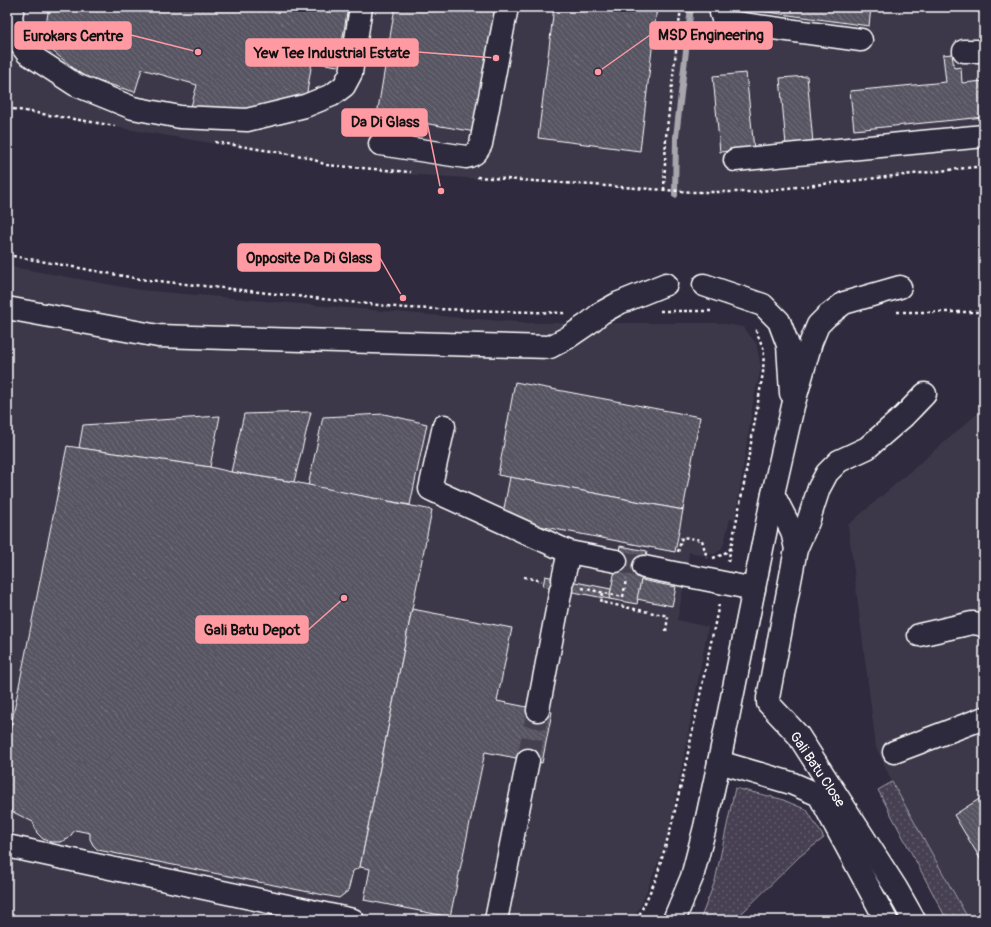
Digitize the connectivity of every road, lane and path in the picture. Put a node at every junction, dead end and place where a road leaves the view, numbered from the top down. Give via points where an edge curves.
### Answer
1 (13, 7) edge
2 (361, 7) edge
3 (507, 7) edge
4 (681, 7) edge
5 (722, 7) edge
6 (861, 40) dead end
7 (984, 136) edge
8 (380, 144) dead end
9 (735, 160) dead end
10 (664, 190) dead end
11 (7, 255) edge
12 (666, 284) dead end
13 (704, 285) dead end
14 (900, 287) dead end
15 (7, 308) edge
16 (718, 311) dead end
17 (657, 312) dead end
18 (892, 312) dead end
19 (984, 312) edge
20 (602, 314) junction
21 (751, 325) dead end
22 (925, 394) dead end
23 (793, 406) junction
24 (444, 426) dead end
25 (773, 494) junction
26 (702, 540) dead end
27 (730, 549) junction
28 (796, 550) junction
29 (569, 552) junction
30 (616, 562) tunnel mouth
31 (644, 567) tunnel mouth
32 (723, 582) junction
33 (754, 588) junction
34 (603, 593) dead end
35 (984, 626) edge
36 (666, 631) dead end
37 (919, 635) dead end
38 (538, 710) tunnel mouth
39 (984, 718) edge
40 (894, 752) dead end
41 (528, 760) tunnel mouth
42 (719, 762) junction
43 (7, 846) edge
44 (353, 920) edge
45 (496, 920) edge
46 (636, 920) edge
47 (674, 920) edge
48 (886, 920) edge
49 (914, 920) edge

1 - 2 street via 11,16 14,35 27,52 76,85 134,108 180,117 247,120 305,106 332,95 344,86 351,73
3 - 8 street via 478,150 472,156 466,157
4 - 10 path via 666,136
5 - 6 street via 723,19 728,22
7 - 9 street
11 - 20 path via 140,279 405,308
12 - 20 street via 619,303
13 - 23 street via 763,305 779,321 788,345
14 - 23 street via 844,303 818,325
15 - 20 street via 158,336 550,347
16 - 17 path
18 - 19 path
21 - 27 path via 764,350 763,373
22 - 28 street via 867,448 839,461 827,473
23 - 25 street
24 - 29 street via 430,489
25 - 28 street, Gali Batu Close via 792,531
25 - 33 street
26 - 27 path via 707,560
27 - 32 path
28 - 49 street, Gali Batu Close via 768,703 798,735
29 - 30 street
29 - 38 street
31 - 32 street
32 - 33 street
32 - 46 path via 672,827 656,879
33 - 42 street
34 - 36 path via 601,602 668,616
35 - 37 street via 972,624
39 - 40 street
41 - 45 street
42 - 47 street via 692,877
42 - 48 street via 791,782 820,795
43 - 44 street

